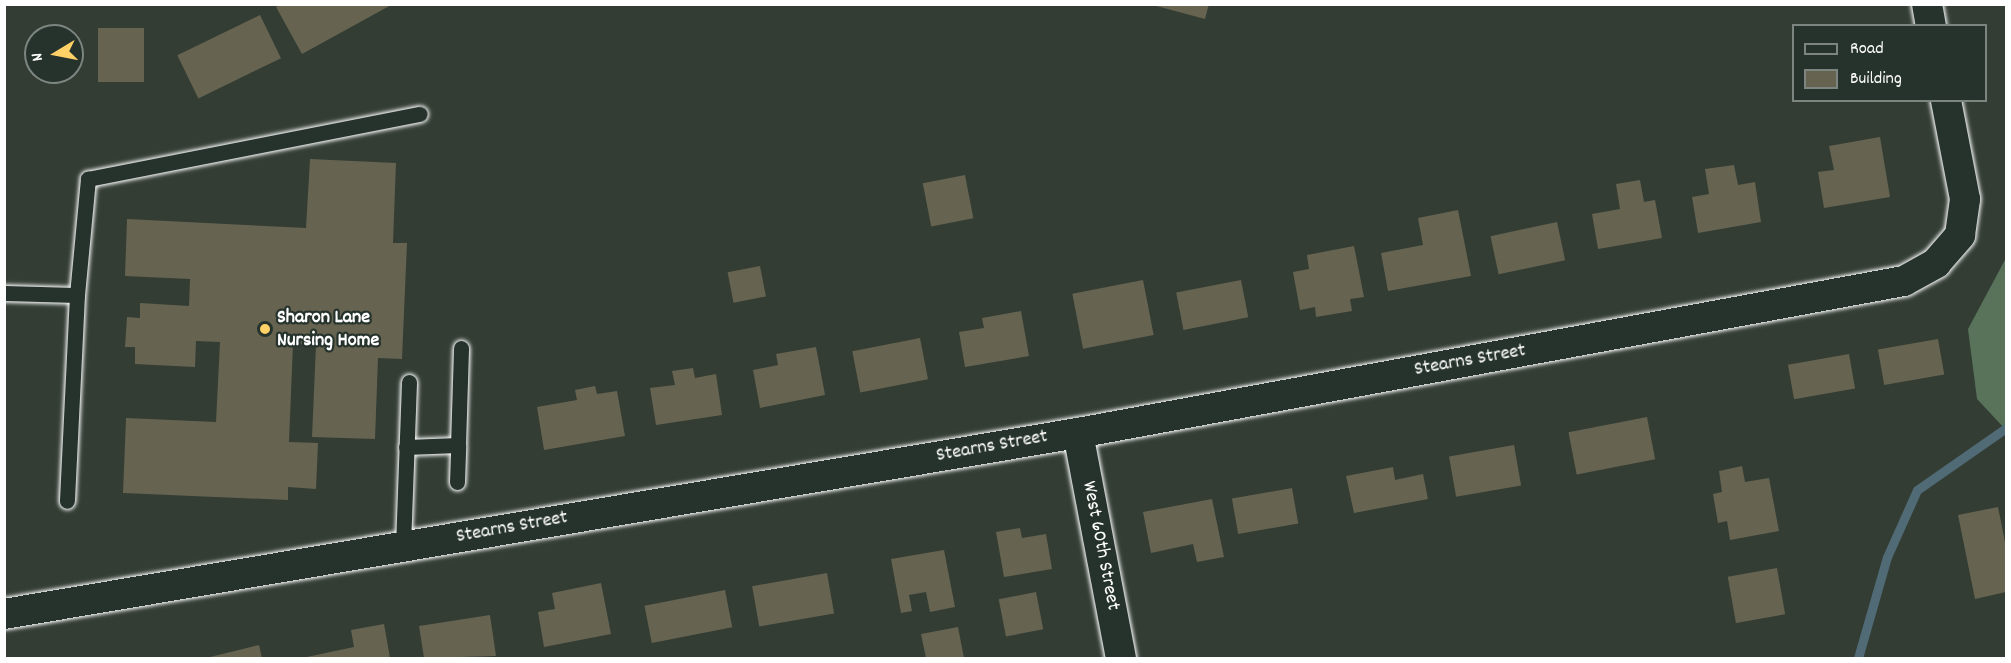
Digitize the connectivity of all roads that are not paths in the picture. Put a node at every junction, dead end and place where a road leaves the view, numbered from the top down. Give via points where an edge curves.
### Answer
1 (1927, 4) edge
2 (1931, 24) edge
3 (1946, 102) edge
4 (420, 114) dead end
5 (4, 293) edge
6 (77, 295) junction
7 (461, 348) dead end
8 (409, 382) dead end
9 (1078, 433) junction
10 (458, 445) junction
11 (406, 447) junction
12 (457, 482) dead end
13 (67, 501) dead end
14 (403, 546) junction
15 (4, 614) edge
16 (1121, 658) edge

1 - 2 street
3 - 9 street, Stearns Street via 1965,199 1960,235 1936,263 1904,281
4 - 6 lane via 88,179
5 - 6 lane
6 - 13 lane
7 - 10 lane
8 - 11 lane
9 - 14 street, Stearns Street
9 - 16 street, West 60th Street
10 - 11 lane
10 - 12 lane
11 - 14 lane
14 - 15 street, Stearns Street

